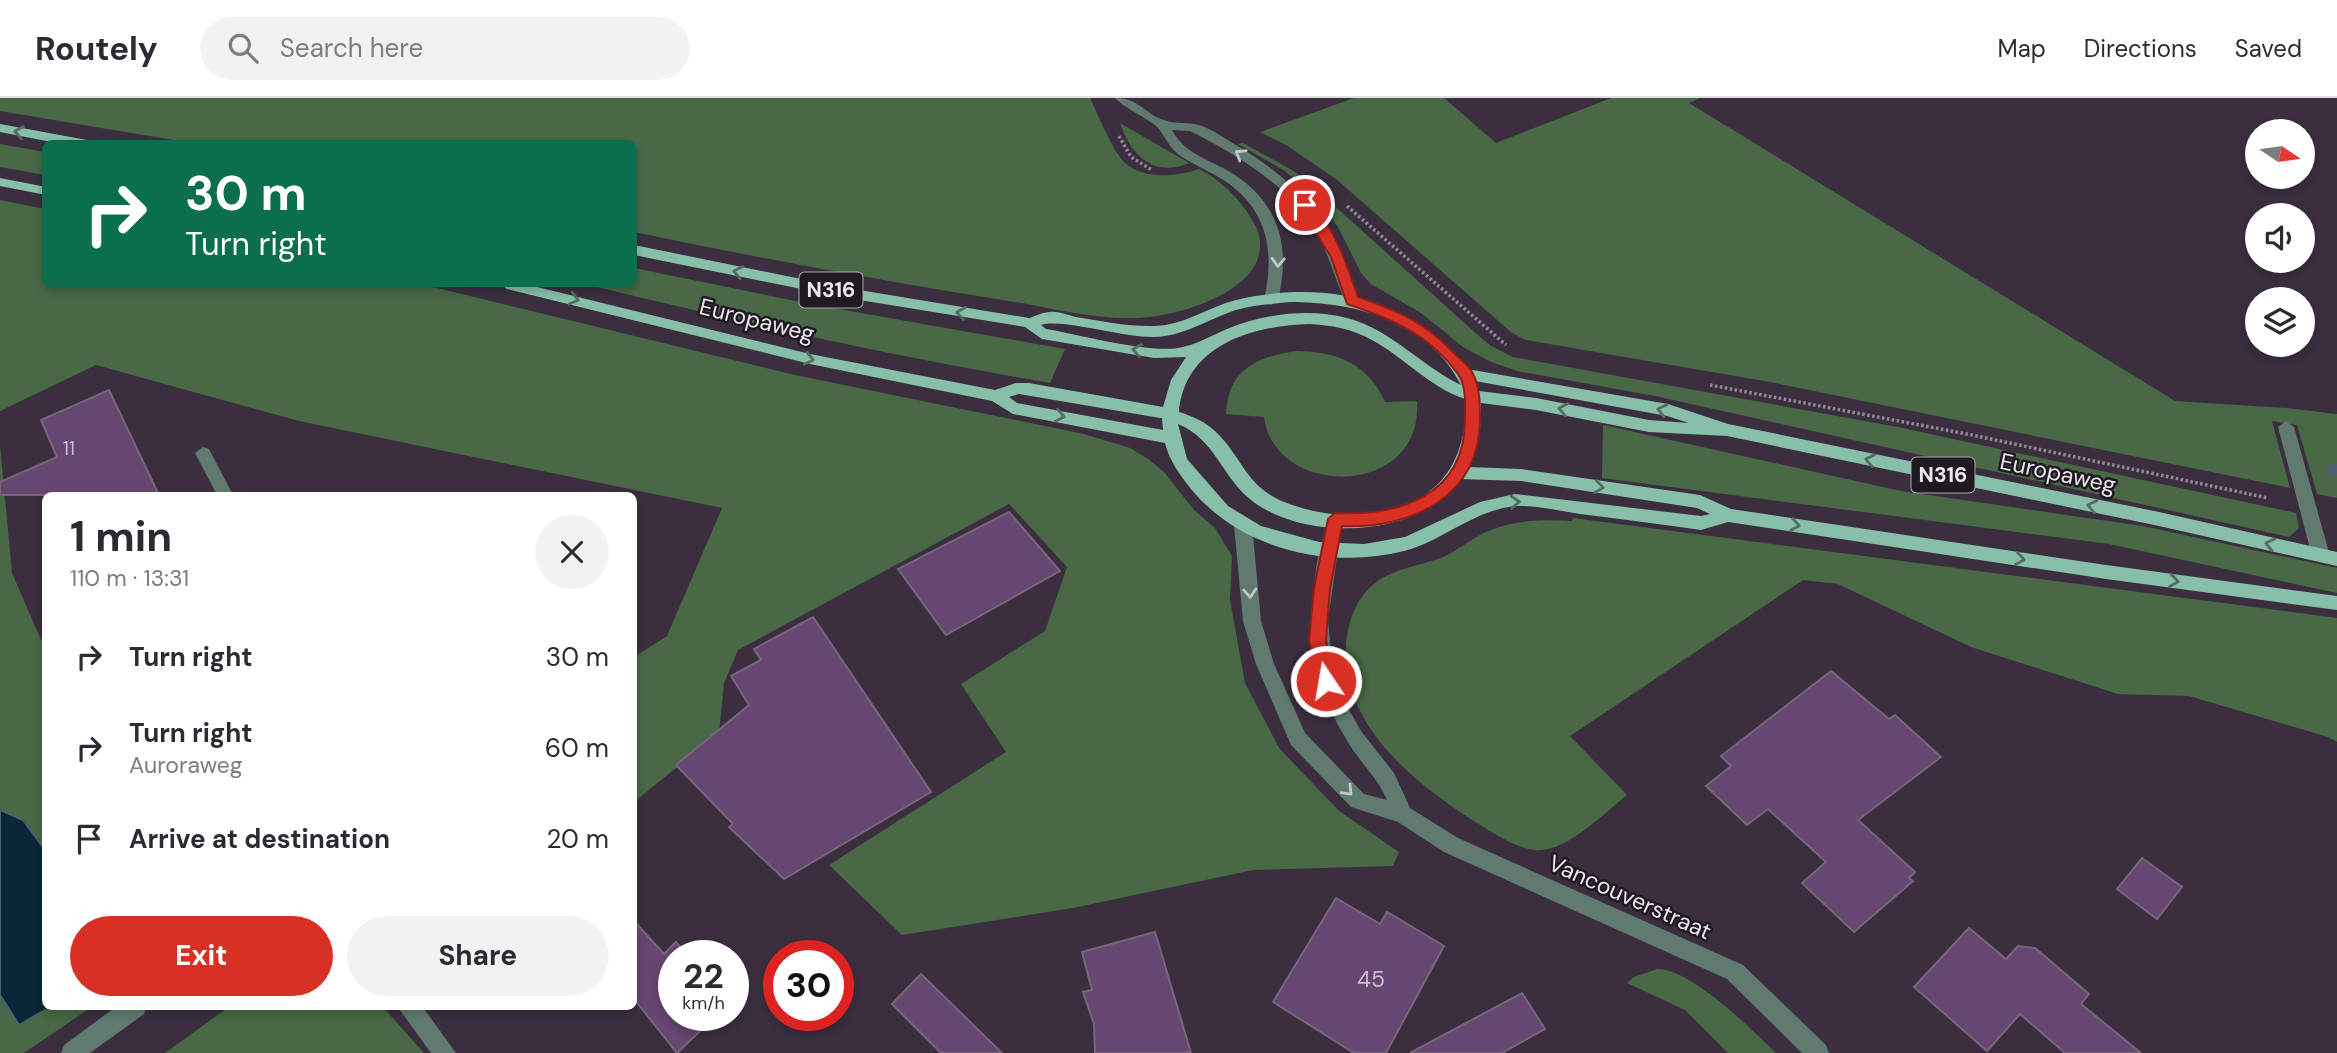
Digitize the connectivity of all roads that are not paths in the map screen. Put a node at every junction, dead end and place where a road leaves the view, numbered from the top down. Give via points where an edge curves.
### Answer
1 (1121, 98) edge
2 (1163, 124) junction
3 (0, 128) edge
4 (65, 140) edge
5 (0, 182) edge
6 (42, 190) edge
7 (637, 251) edge
8 (519, 287) edge
9 (1271, 300) junction
10 (1352, 300) junction
11 (1029, 323) junction
12 (1264, 323) junction
13 (1204, 348) junction
14 (1466, 374) junction
15 (996, 396) junction
16 (1473, 396) junction
17 (1169, 415) junction
18 (2286, 427) dead end
19 (1727, 430) junction
20 (1171, 438) junction
21 (203, 453) dead end
22 (1458, 473) junction
23 (223, 492) edge
24 (1728, 515) junction
25 (1335, 519) junction
26 (1244, 525) junction
27 (1329, 549) junction
28 (2329, 558) edge
29 (2337, 603) edge
30 (1403, 814) junction
31 (131, 1010) edge
32 (411, 1010) edge
33 (72, 1053) edge
34 (445, 1053) edge
35 (1818, 1053) edge

1 - 2 street
2 -> 9 street via 1175,146 1236,181 1273,224 1279,253
10 -> 2 street via 1338,257 1294,192 1265,169 1192,127
4 -> 3 main road
5 - 6 main road
11 -> 7 main road, Europaweg / N316 via 829,290
8 -> 15 main road, Europaweg / N316 via 810,359
9 - 10 main road, N316 via 1300,295
9 - 11 main road, Europaweg / N316 via 1235,306 1192,326 1163,331 1050,317
9 - 12 main road
10 - 14 main road, N316 via 1401,317 1430,337
13 -> 11 main road, Europaweg / N316 via 1154,353 1042,334
12 - 13 main road, N316 via 1232,331
12 - 16 main road, N316 via 1330,318 1366,329 1439,383
13 - 17 main road, N316 via 1186,368
14 - 16 main road, N316
19 -> 14 main road, Europaweg / N316 via 1668,410
15 - 17 main road, Europaweg / N316 via 1019,387
15 -> 20 main road, Europaweg / N316 via 1013,408
19 -> 16 main road, Europaweg / N316 via 1663,428
16 - 22 main road, N316 via 1472,429
17 - 20 main road, N316
17 - 25 main road, N316 via 1209,434 1246,486 1263,499 1296,514
18 - 28 street via 2308,506
28 -> 19 main road, Europaweg / N316
20 - 26 main road, N316 via 1183,467 1210,500
21 - 23 street
22 -> 24 main road, N316 via 1521,475 1700,502
22 - 25 main road, N316 via 1434,499 1406,513 1367,521
27 -> 24 main road, N316 via 1356,551 1405,544 1486,506 1517,500 1701,523
24 -> 29 main road, N316
25 - 27 main road
26 - 27 main road, N316 via 1264,536
26 -> 30 street, Vancouverstraat via 1252,621 1298,740 1358,801
27 - 30 street via 1318,641 1326,681 1352,733 1384,775
30 - 35 street, Vancouverstraat via 1451,845 1735,972
31 - 33 street
32 - 34 street

